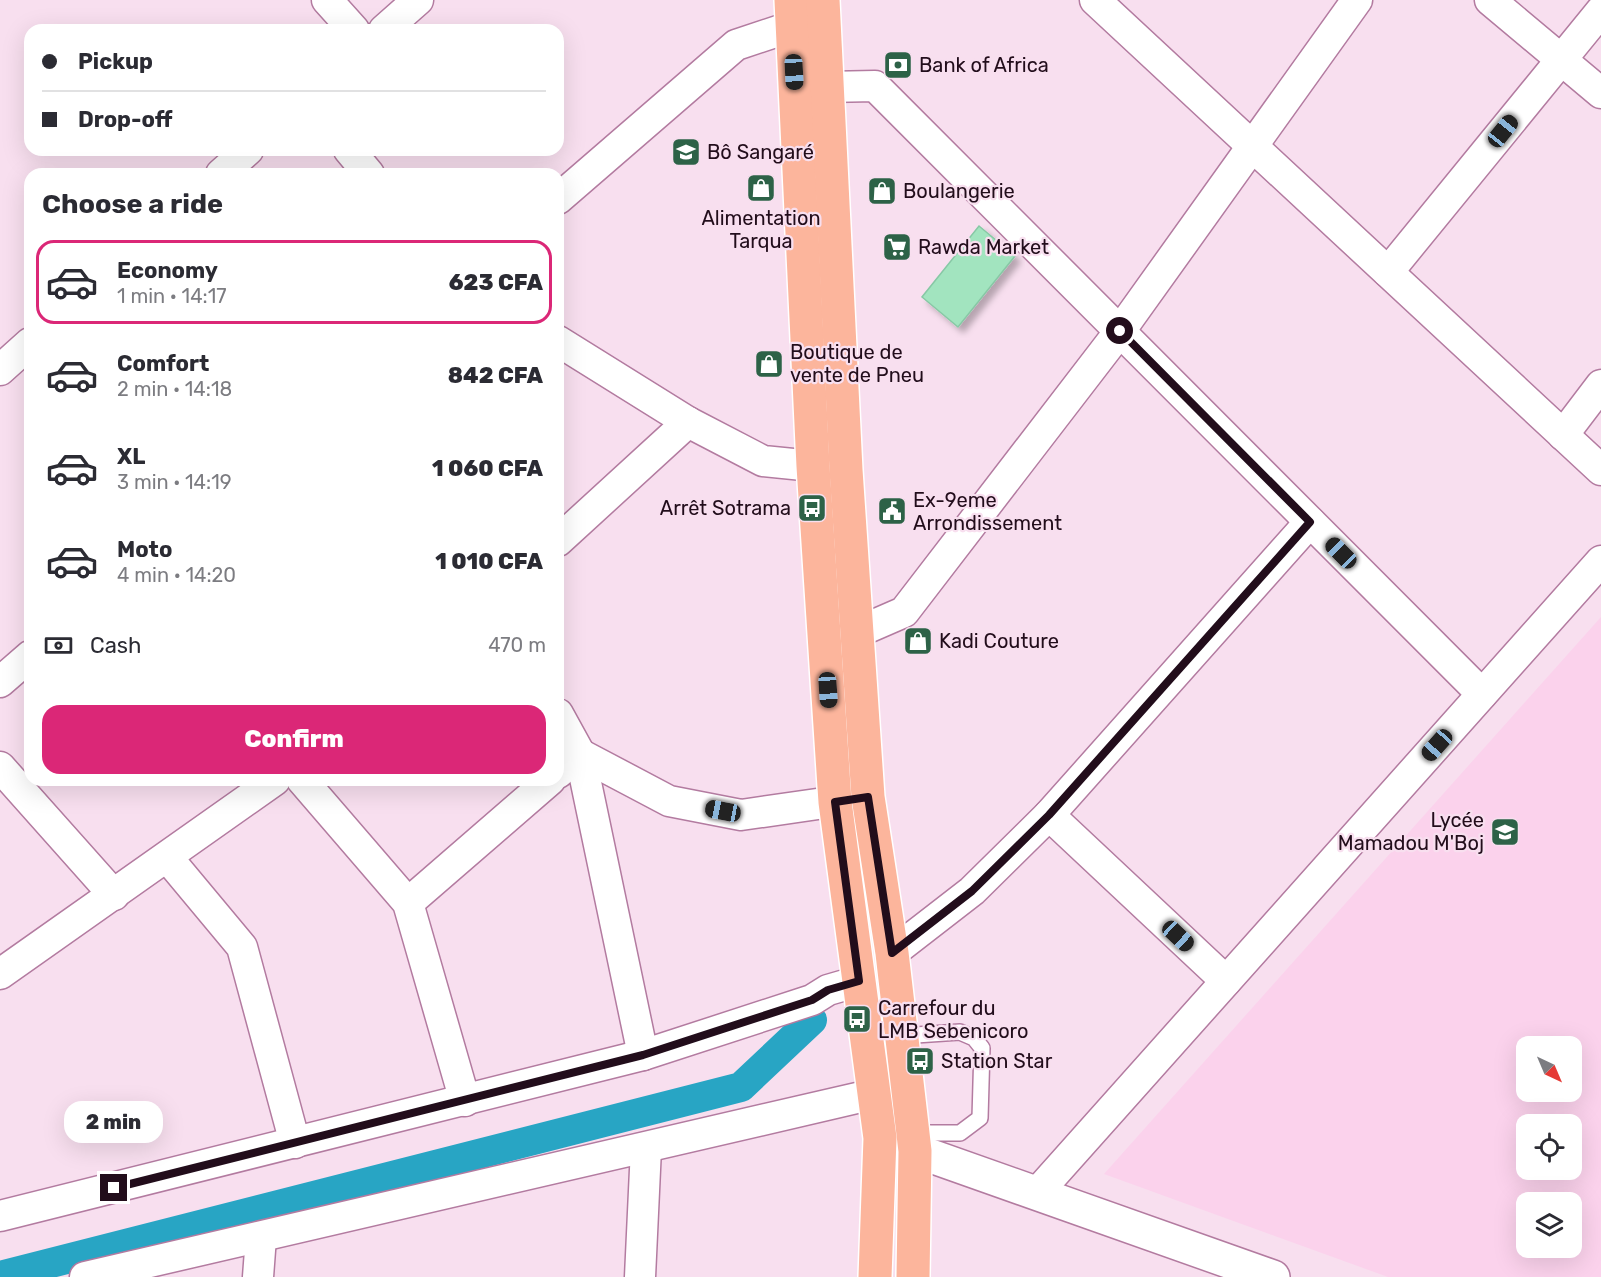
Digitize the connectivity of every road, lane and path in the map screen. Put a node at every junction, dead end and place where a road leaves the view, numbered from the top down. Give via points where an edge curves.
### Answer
1 (327, 0) edge
2 (418, 0) edge
3 (1095, 0) edge
4 (1357, 0) edge
5 (1490, 0) edge
6 (823, 8) edge
7 (1601, 11) edge
8 (791, 13) edge
9 (349, 24) edge
10 (391, 24) edge
11 (1561, 60) junction
12 (826, 87) junction
13 (1601, 93) edge
14 (1253, 146) junction
15 (241, 156) edge
16 (354, 156) edge
17 (228, 168) edge
18 (364, 168) edge
19 (564, 194) edge
20 (1388, 272) junction
21 (1120, 331) junction
22 (564, 345) edge
23 (24, 348) edge
24 (0, 370) edge
25 (1601, 385) edge
26 (688, 422) junction
27 (1563, 435) junction
28 (813, 466) junction
29 (1601, 470) edge
30 (1310, 522) junction
31 (564, 536) edge
32 (1601, 561) edge
33 (858, 632) junction
34 (24, 661) edge
35 (0, 682) edge
36 (1482, 694) junction
37 (564, 741) edge
38 (569, 763) edge
39 (0, 767) edge
40 (268, 786) edge
41 (307, 786) edge
42 (543, 786) edge
43 (868, 797) junction
44 (835, 802) junction
45 (1049, 815) junction
46 (167, 857) junction
47 (114, 895) junction
48 (408, 903) junction
49 (892, 953) junction
50 (0, 974) edge
51 (859, 981) junction
52 (1226, 981) junction
53 (902, 1036) junction
54 (643, 1055) junction
55 (874, 1094) junction
56 (465, 1101) junction
57 (880, 1138) junction
58 (914, 1142) junction
59 (295, 1143) junction
60 (646, 1148) junction
61 (1037, 1193) junction
62 (0, 1216) edge
63 (261, 1237) junction
64 (86, 1277) edge
65 (258, 1277) edge
66 (640, 1277) edge
67 (875, 1277) edge
68 (913, 1277) edge
69 (1274, 1277) edge

1 - 9 street
2 - 10 street
3 - 14 street
4 - 14 street
5 - 11 street
6 - 8 street
6 - 12 highway
7 - 11 street
8 - 19 street via 736,45
8 - 28 highway
11 - 13 street
11 - 20 street
12 - 21 street via 875,86
12 - 33 highway
14 - 20 street
14 - 21 street
15 - 17 street
16 - 18 street
20 - 27 street
21 - 30 street
21 - 33 street via 904,612
22 - 26 street
23 - 24 street
25 - 27 street
26 - 28 street via 763,461
26 - 31 street
27 - 29 street
28 - 44 highway
30 - 36 street
30 - 45 street
32 - 36 street
33 - 43 highway
34 - 35 street
36 - 52 street
37 - 38 street
38 - 44 street via 669,801 741,815
38 - 54 street
39 - 47 street
40 - 46 street
41 - 48 street
42 - 48 street
43 - 44 street
43 - 49 highway
44 - 51 highway
45 - 49 street via 972,891
45 - 52 street
46 - 47 street
46 - 59 street via 242,947
47 - 50 street
48 - 56 street
49 - 53 highway
51 - 54 street
51 - 55 highway
52 - 61 street
53 - 58 highway
53 - 58 lane via 960,1032 974,1038 982,1048 980,1118 960,1132
54 - 56 street
55 - 57 highway
55 - 60 street
56 - 59 street
57 - 58 street
57 - 67 highway
58 - 61 street
58 - 68 highway
59 - 62 street
60 - 63 street
60 - 66 street
61 - 69 street
63 - 64 street
63 - 65 street

